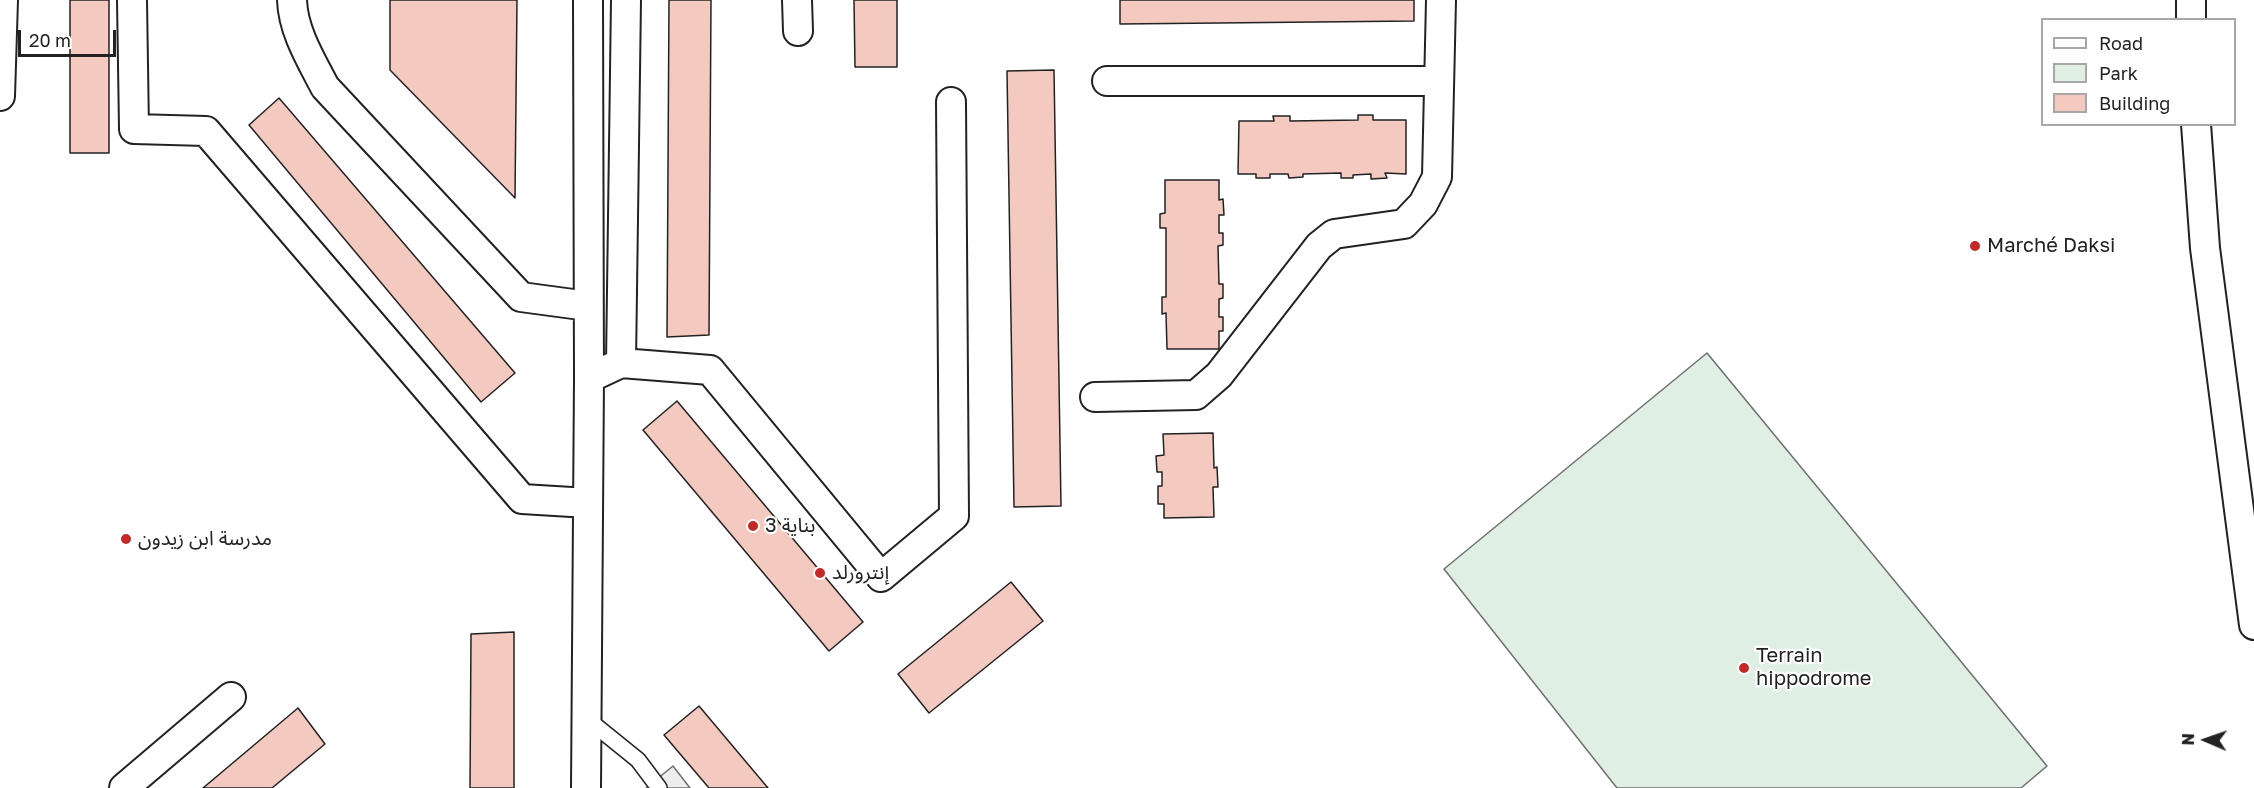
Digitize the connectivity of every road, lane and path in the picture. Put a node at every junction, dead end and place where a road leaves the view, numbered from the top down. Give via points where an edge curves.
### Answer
1 (3, 0) edge
2 (132, 0) edge
3 (292, 0) edge
4 (588, 0) edge
5 (626, 0) edge
6 (797, 0) edge
7 (1441, 0) edge
8 (2191, 0) edge
9 (2191, 18) edge
10 (798, 31) dead end
11 (1107, 81) dead end
12 (1439, 81) junction
13 (0, 96) edge
14 (951, 102) dead end
15 (2196, 126) edge
16 (588, 306) junction
17 (621, 363) junction
18 (589, 378) junction
19 (1095, 397) dead end
20 (588, 503) junction
21 (2254, 625) edge
22 (231, 697) dead end
23 (586, 718) junction
24 (124, 788) edge
25 (586, 788) edge
26 (658, 788) edge

1 - 13 street
2 - 20 street via 134,129 206,131 522,499
3 - 16 street via 303,45 325,87 521,297
4 - 16 street
5 - 17 street
6 - 10 street
7 - 12 street
8 - 9 street
11 - 12 street
12 - 19 street via 1437,177 1423,204 1404,224 1334,234 1318,246 1219,375 1197,395
14 - 17 street via 954,516 881,577 710,370
15 - 21 street via 2205,248
16 - 18 street
17 - 18 street
18 - 20 street
20 - 23 street
22 - 24 street
23 - 25 street
23 - 26 lane via 638,760

